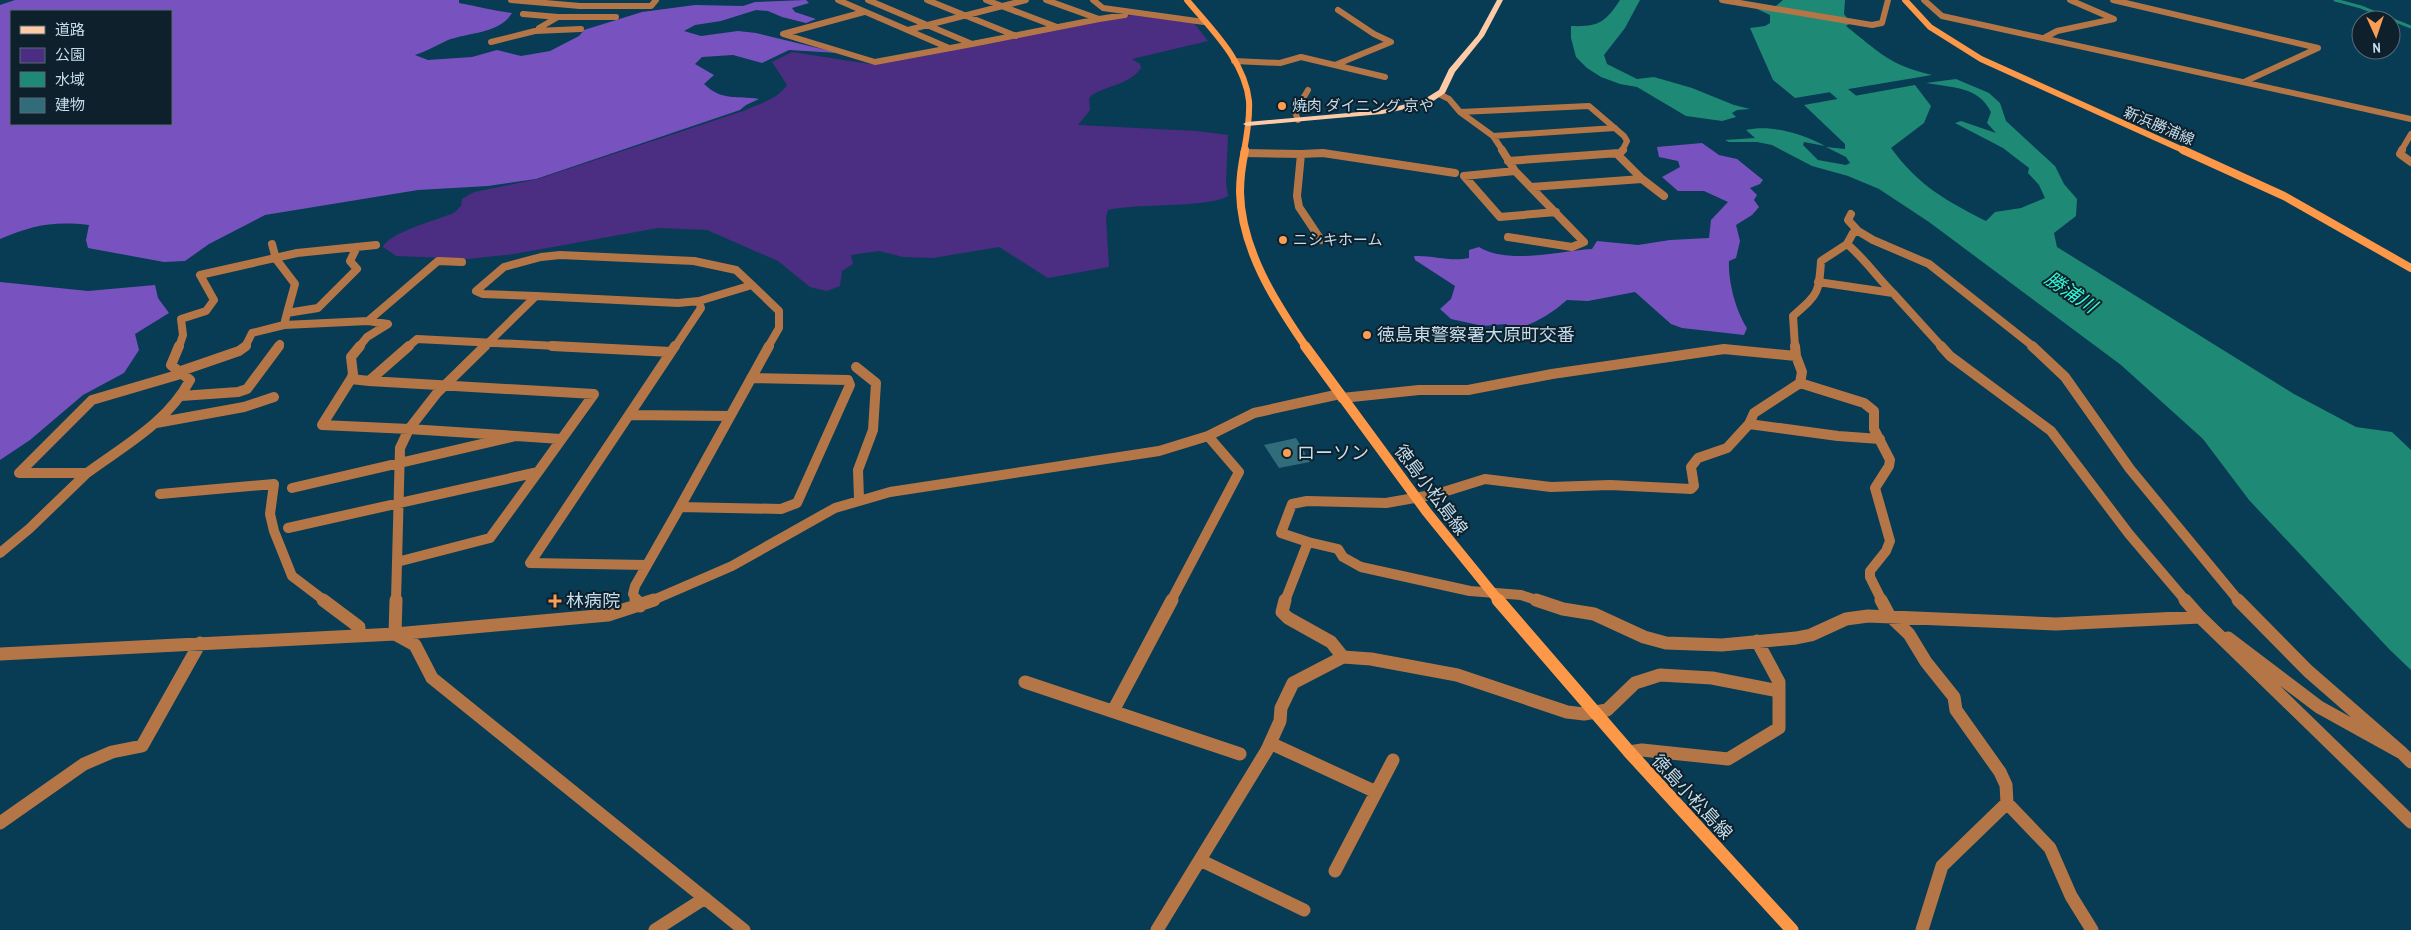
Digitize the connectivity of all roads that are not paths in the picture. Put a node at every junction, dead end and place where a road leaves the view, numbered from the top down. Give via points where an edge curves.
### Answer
1 (511, 0) edge
2 (589, 0) edge
3 (656, 0) edge
4 (838, 0) edge
5 (868, 0) edge
6 (927, 0) edge
7 (986, 0) edge
8 (1026, 0) edge
9 (1046, 0) edge
10 (1093, 0) edge
11 (1188, 0) edge
12 (1500, 0) edge
13 (1722, 0) edge
14 (1888, 0) edge
15 (1905, 0) edge
16 (1924, 0) edge
17 (2070, 0) edge
18 (2113, 0) edge
19 (580, 6) junction
20 (1002, 6) junction
21 (1338, 10) dead end
22 (864, 12) junction
23 (1131, 13) junction
24 (523, 14) dead end
25 (967, 16) junction
26 (558, 17) junction
27 (616, 17) dead end
28 (1100, 20) junction
29 (1204, 22) junction
30 (928, 26) junction
31 (1058, 27) junction
32 (538, 29) junction
33 (581, 29) dead end
34 (908, 30) junction
35 (1016, 36) junction
36 (2044, 38) junction
37 (491, 42) dead end
38 (972, 44) junction
39 (949, 48) junction
40 (1234, 61) junction
41 (1336, 65) junction
42 (1385, 77) dead end
43 (2244, 82) junction
44 (1308, 90) dead end
45 (1439, 94) junction
46 (1460, 112) junction
47 (2411, 119) edge
48 (1298, 120) junction
49 (1247, 124) junction
50 (1615, 128) junction
51 (2411, 134) edge
52 (1493, 136) junction
53 (1244, 153) junction
54 (1619, 153) junction
55 (1302, 154) junction
56 (1508, 161) junction
57 (2411, 162) edge
58 (1515, 171) junction
59 (1455, 172) dead end
60 (1642, 179) junction
61 (1531, 187) junction
62 (1664, 196) dead end
63 (1556, 212) junction
64 (1851, 214) dead end
65 (1858, 231) junction
66 (1508, 237) dead end
67 (1322, 240) dead end
68 (272, 244) dead end
69 (1847, 244) junction
70 (376, 245) dead end
71 (357, 247) junction
72 (276, 259) junction
73 (462, 262) dead end
74 (2411, 268) edge
75 (1818, 282) junction
76 (752, 285) junction
77 (1893, 293) junction
78 (536, 296) junction
79 (699, 301) junction
80 (287, 313) junction
81 (368, 321) junction
82 (284, 325) junction
83 (280, 344) dead end
84 (488, 344) junction
85 (671, 352) junction
86 (1796, 356) junction
87 (856, 367) dead end
88 (182, 372) junction
89 (751, 378) junction
90 (351, 379) junction
91 (369, 381) junction
92 (1800, 383) junction
93 (445, 385) junction
94 (181, 396) junction
95 (1341, 396) junction
96 (274, 397) dead end
97 (629, 415) junction
98 (730, 416) junction
99 (156, 423) junction
100 (1749, 424) junction
101 (409, 429) junction
102 (516, 436) junction
103 (1208, 436) junction
104 (561, 439) junction
105 (1880, 439) junction
106 (399, 464) junction
107 (87, 472) junction
108 (538, 472) junction
109 (292, 488) dead end
110 (160, 494) dead end
111 (1416, 498) junction
112 (859, 499) junction
113 (398, 503) junction
114 (680, 507) junction
115 (288, 528) dead end
116 (1308, 542) junction
117 (0, 553) edge
118 (397, 562) junction
119 (647, 565) junction
120 (1489, 591) junction
121 (640, 606) junction
122 (1889, 615) junction
123 (2204, 622) junction
124 (395, 634) junction
125 (358, 636) junction
126 (1757, 641) junction
127 (200, 643) junction
128 (0, 654) edge
129 (1343, 657) junction
130 (1026, 682) dead end
131 (1779, 691) junction
132 (1113, 710) junction
133 (1594, 714) junction
134 (1270, 743) junction
135 (1629, 752) junction
136 (1240, 754) dead end
137 (2407, 758) edge
138 (1393, 760) dead end
139 (1376, 792) junction
140 (2008, 803) junction
141 (2411, 822) edge
142 (0, 823) edge
143 (1200, 860) junction
144 (1335, 871) dead end
145 (705, 898) junction
146 (1304, 910) dead end
147 (655, 930) edge
148 (744, 930) edge
149 (1157, 930) edge
150 (1792, 930) edge
151 (1922, 930) edge
152 (2092, 930) edge

1 - 19 street
2 - 19 street
3 - 19 street via 651,6
4 - 22 street
5 - 30 street
6 - 25 street
7 - 20 street
8 - 20 street
9 - 28 street
10 - 23 street via 1103,8
11 - 29 main road, 徳島小松島線
12 - 45 main road via 1481,36 1452,71
13 - 14 street via 1857,22 1882,23
15 - 74 main road, 新浜勝浦線 via 1932,30 1981,59 2284,196
16 - 36 street via 1942,16
17 - 36 street via 2114,19 2058,31
18 - 43 street via 2318,48
19 - 26 street
20 - 25 street
20 - 31 street
21 - 41 street via 1391,42
22 - 34 street
22 - 39 street via 783,34 875,62
23 - 28 street
23 - 29 street
24 - 26 street
25 - 30 street
25 - 35 street
26 - 27 street
26 - 32 street
28 - 31 street
29 - 40 main road, 徳島小松島線
30 - 34 street
30 - 38 street
31 - 35 street
32 - 33 street
32 - 37 street
34 - 39 street
35 - 38 street
36 - 43 street
38 - 39 street
40 - 41 street via 1275,63 1301,57
40 - 49 main road, 徳島小松島線 via 1248,95
41 - 42 street
43 - 47 street
44 - 48 street via 1295,112
45 - 46 street via 1449,99
45 - 48 main road via 1400,110
46 - 50 street via 1589,106
46 - 52 street
48 - 49 main road
49 - 53 main road, 徳島小松島線
50 - 52 street
50 - 54 street via 1627,141
51 - 57 street via 2400,154
52 - 56 street
53 - 55 street
53 - 95 main road, 徳島小松島線 via 1240,192 1245,225 1256,260 1297,335
54 - 56 street
54 - 60 street via 1620,158
55 - 59 street
55 - 67 street via 1299,207
56 - 58 street
58 - 61 street
58 - 63 street via 1464,176 1500,217
60 - 61 street
60 - 62 street
61 - 63 street
63 - 66 street via 1582,239 1581,245
64 - 65 street via 1848,220
65 - 69 street
65 - 137 street via 1929,264 2052,363 2130,469 2229,591 2308,671
68 - 72 street
69 - 75 street via 1821,261
69 - 77 street via 1858,251 1868,267
70 - 71 street
71 - 72 street via 297,253
71 - 80 street via 350,261 357,269 318,308
72 - 80 street via 295,284
72 - 88 street via 200,275 214,300 209,309 181,319 183,343 173,356 171,365
73 - 81 street via 438,261
75 - 77 street
75 - 86 street via 1815,297 1793,316
76 - 78 street via 736,270 694,262 560,255 504,267 476,291
76 - 79 street
76 - 89 street via 779,311 779,328
77 - 123 street via 1950,356 2051,431 2129,534
78 - 79 street via 678,303
78 - 84 street
79 - 85 street via 701,308
80 - 82 street
81 - 82 street
81 - 90 street via 388,324 367,337 351,357
82 - 88 street via 252,333 245,347
83 - 94 street via 247,389
84 - 85 street
84 - 91 street via 417,339
84 - 93 street
85 - 97 street
86 - 92 street via 1802,372
86 - 95 street via 1724,350 1552,374 1468,390
87 - 112 street via 876,383 873,430 858,470
88 - 94 street via 190,380
88 - 107 street via 92,400 19,473
89 - 98 street
89 - 114 street via 848,380 850,385 797,503 781,509
90 - 91 street
90 - 101 street via 322,425
91 - 93 street
92 - 100 street via 1754,412
92 - 105 street via 1871,407 1874,429
93 - 101 street
93 - 104 street via 594,394
94 - 99 street
95 - 103 street via 1254,413
95 - 111 main road, 徳島小松島線
96 - 99 street via 236,409
97 - 98 street
97 - 119 street via 530,563
98 - 114 street
99 - 107 street
100 - 105 street
100 - 111 street via 1727,448 1698,458 1692,467 1694,486 1691,489 1610,485 1551,487 1485,479
101 - 102 street
101 - 106 street via 400,448
102 - 104 street
102 - 106 street
103 - 112 street via 1159,451
103 - 132 street via 1239,472
104 - 108 street
105 - 122 street via 1890,466 1875,488 1890,541 1870,571 1870,577
106 - 109 street
106 - 113 street
107 - 117 street
108 - 113 street
108 - 118 street via 490,538
110 - 125 street via 274,484 270,514 292,576 359,627
111 - 116 street via 1372,504 1326,500 1292,504 1281,533
111 - 120 main road, 徳島小松島線
112 - 121 street via 834,509 742,560
113 - 115 street
113 - 118 street
114 - 119 street
116 - 120 street via 1338,548 1343,557 1361,566 1470,591
116 - 129 street via 1282,612 1331,642
118 - 124 street
119 - 121 street via 633,594
120 - 126 street via 1521,595 1563,609 1594,614 1644,637 1666,643 1722,645
120 - 133 main road, 徳島小松島線
121 - 124 street via 608,616
122 - 123 street via 2056,624
122 - 126 street via 1846,619 1811,634
122 - 140 street via 1909,634 1954,697 1956,710 2006,785
123 - 137 street via 2320,707
123 - 141 street
124 - 125 street
124 - 145 street via 415,645 432,678
125 - 127 street
126 - 131 street via 1778,682
127 - 128 street
127 - 142 street via 142,746 112,752 84,764
129 - 133 street via 1457,675 1567,712
129 - 134 street via 1293,683
130 - 132 street
131 - 133 street via 1708,678 1648,678 1634,683 1611,708
131 - 135 street via 1779,728 1728,759 1642,750
132 - 136 street
133 - 135 main road, 徳島小松島線
134 - 139 street
134 - 143 street
135 - 150 main road, 徳島小松島線
138 - 139 street
139 - 144 street
140 - 151 street via 1942,866
140 - 152 street via 2050,848 2071,896
143 - 146 street
143 - 149 street
145 - 147 street
145 - 148 street

